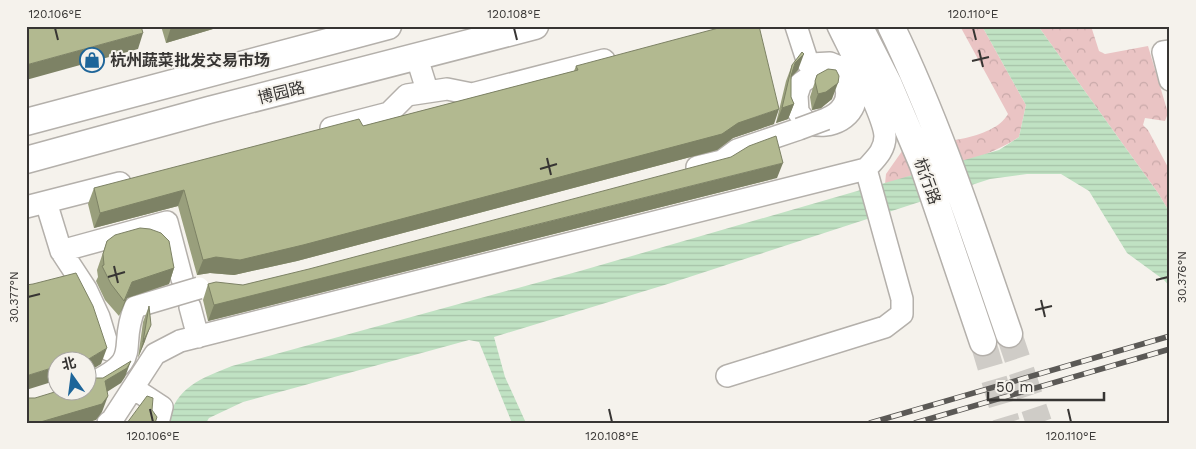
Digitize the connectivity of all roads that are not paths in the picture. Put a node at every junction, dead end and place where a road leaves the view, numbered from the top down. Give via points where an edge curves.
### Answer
1 (388, 26) edge
2 (536, 26) edge
3 (796, 26) edge
4 (838, 26) edge
5 (860, 26) edge
6 (891, 26) edge
7 (1170, 51) edge
8 (623, 55) edge
9 (417, 58) junction
10 (1170, 80) edge
11 (427, 90) junction
12 (26, 122) edge
13 (313, 133) edge
14 (26, 160) edge
15 (674, 173) edge
16 (868, 176) junction
17 (142, 177) edge
18 (36, 205) edge
19 (61, 251) junction
20 (190, 307) dead end
21 (1009, 334) tunnel mouth
22 (198, 337) junction
23 (983, 342) tunnel mouth
24 (109, 350) dead end
25 (727, 376) dead end
26 (98, 380) edge
27 (126, 392) junction
28 (108, 423) edge
29 (158, 423) edge

1 - 12 main road
2 - 9 main road, 博园路
3 - 15 street, bridge via 808,63 830,63 847,70 856,94 848,116 834,124 821,125 807,122 798,112 797,95 801,83 822,71 835,73 848,93 844,106 835,115 826,119 799,129 737,150 722,161
4 - 16 street via 880,118 885,137 881,153
5 - 23 main road, 杭行路 via 923,165
6 - 21 main road, 杭行路 via 948,159
7 - 10 street via 1163,52
8 - 11 street via 472,94 447,89
9 - 11 street
9 - 14 main road, 博园路
11 - 13 street via 407,95 389,113
16 - 22 street
16 - 25 street via 902,299 902,314 885,327
17 - 18 street
18 - 19 street
19 - 24 street via 86,289
19 - 26 street, bridge via 167,222 200,284 135,307 126,360 114,372
20 - 22 street
22 - 27 street via 180,341 155,354
27 - 28 street
27 - 29 street via 162,407

